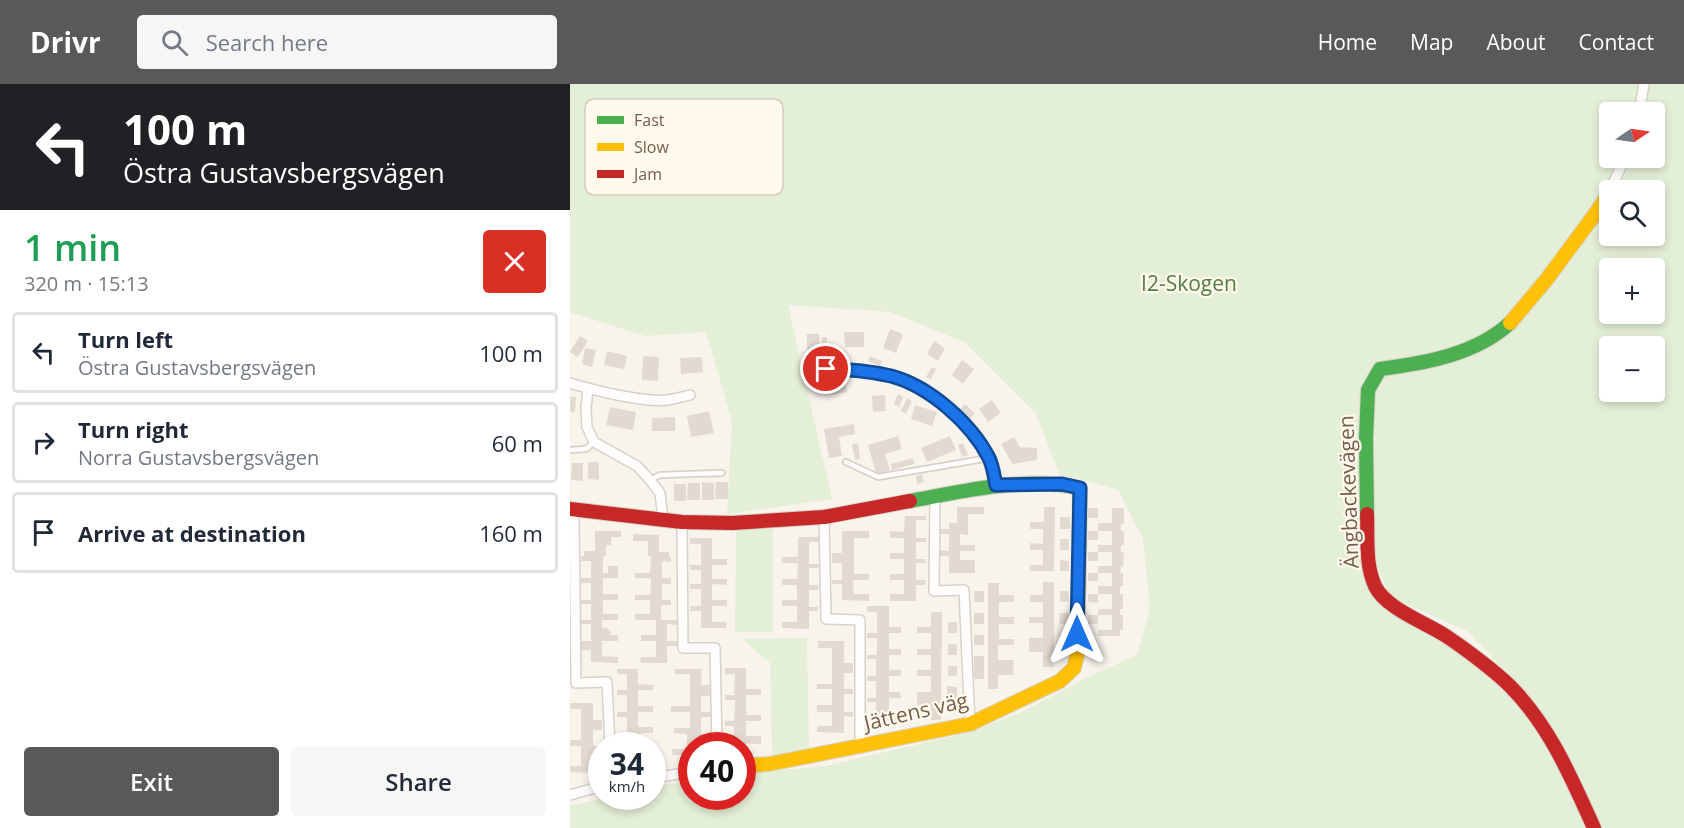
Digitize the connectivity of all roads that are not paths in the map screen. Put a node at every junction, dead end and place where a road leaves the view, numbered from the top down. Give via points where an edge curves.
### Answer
1 (1644, 84) edge
2 (1641, 102) edge
3 (1599, 209) edge
4 (826, 369) dead end
5 (570, 383) edge
6 (588, 389) junction
7 (690, 395) dead end
8 (594, 442) junction
9 (570, 450) edge
10 (990, 459) junction
11 (846, 462) dead end
12 (722, 473) dead end
13 (650, 480) junction
14 (996, 485) junction
15 (935, 496) junction
16 (572, 509) edge
17 (824, 517) junction
18 (663, 519) junction
19 (682, 522) junction
20 (970, 723) junction
21 (609, 732) edge
22 (717, 732) edge
23 (860, 747) junction
24 (756, 765) edge
25 (588, 790) edge
26 (570, 795) edge
27 (1594, 828) edge

1 - 2 street
3 - 27 street, Ängbackevägen via 1530,299 1489,339 1444,357 1380,369 1368,390 1366,439 1368,565 1376,588 1385,600 1448,637 1492,671 1535,713 1565,763
4 - 10 street via 893,377 918,388 963,422
5 - 6 street
6 - 7 street via 665,401
6 - 8 street via 587,427
8 - 9 lane via 586,449
8 - 13 street via 636,466
10 - 11 lane via 878,477
10 - 14 street
12 - 13 lane via 660,475
13 - 18 street via 660,493
14 - 15 street
14 - 20 street, Jättens väg via 1062,484 1080,488 1077,655 1074,668 1060,681
15 - 17 street
15 - 20 street via 934,591 964,590
16 - 18 street
16 - 21 street via 576,683 607,682
17 - 19 street
17 - 23 street via 826,619 860,620
18 - 19 street
19 - 22 street via 682,648 715,648
20 - 23 street, Jättens väg
23 - 24 street, Jättens väg
25 - 26 street

